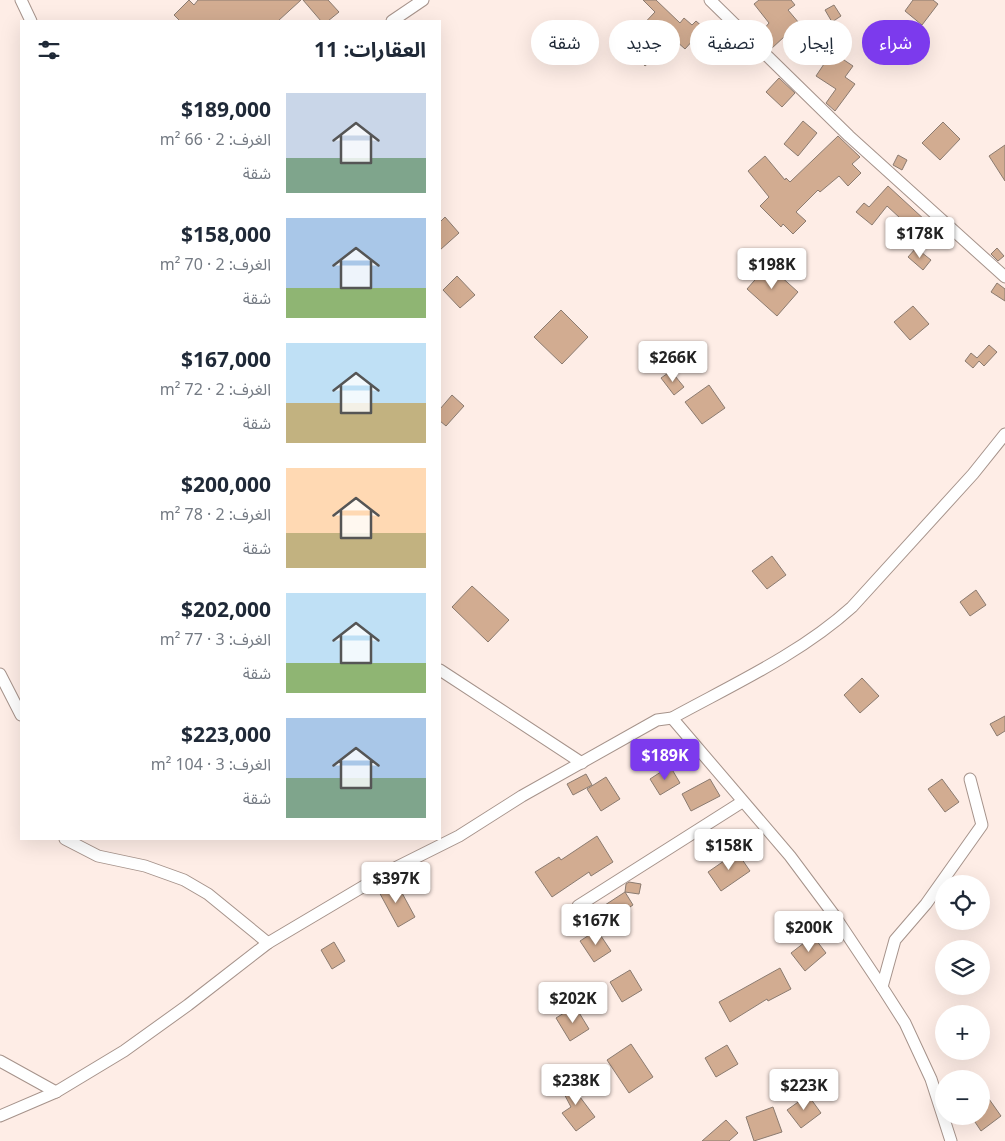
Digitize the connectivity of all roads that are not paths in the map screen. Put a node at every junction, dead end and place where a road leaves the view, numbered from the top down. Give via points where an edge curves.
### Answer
1 (21, 0) edge
2 (422, 0) edge
3 (710, 0) edge
4 (31, 20) edge
5 (393, 20) edge
6 (1005, 277) edge
7 (1005, 434) edge
8 (441, 671) edge
9 (0, 674) edge
10 (20, 713) edge
11 (672, 718) junction
12 (582, 763) junction
13 (970, 779) dead end
14 (742, 802) junction
15 (67, 840) edge
16 (578, 906) dead end
17 (268, 943) junction
18 (882, 987) junction
19 (0, 1061) edge
20 (56, 1092) junction
21 (0, 1116) edge
22 (951, 1141) edge

1 - 4 street
2 - 5 street
3 - 6 street via 849,136
7 - 11 street via 973,474 832,626
8 - 12 street
9 - 10 street
11 - 12 street via 658,720
11 - 14 street
12 - 17 street via 460,836 391,870
13 - 18 street via 982,825 926,904 895,940
14 - 16 street
14 - 18 street via 790,856
15 - 17 street via 98,856 145,866 184,880 208,894
17 - 20 street via 132,1045
18 - 22 street via 905,1023 930,1079
19 - 20 street
20 - 21 street

